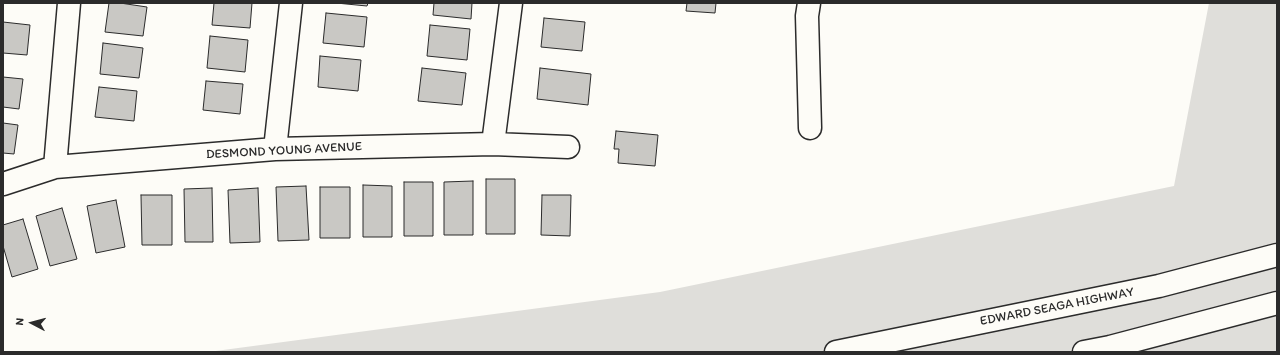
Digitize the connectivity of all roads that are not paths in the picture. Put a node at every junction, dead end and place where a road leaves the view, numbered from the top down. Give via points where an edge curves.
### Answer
1 (69, 3) edge
2 (291, 3) edge
3 (511, 3) edge
4 (809, 3) edge
5 (810, 128) dead end
6 (493, 144) junction
7 (568, 147) dead end
8 (275, 149) junction
9 (55, 167) junction
10 (3, 184) edge
11 (1277, 255) edge
12 (1277, 303) edge
13 (836, 352) edge
14 (1084, 352) edge

1 - 9 main road
2 - 8 main road
3 - 6 main road
4 - 5 main road via 807,16
6 - 7 main road, DESMOND YOUNG AVENUE
6 - 8 main road, DESMOND YOUNG AVENUE
8 - 9 main road, DESMOND YOUNG AVENUE
9 - 10 main road, DESMOND YOUNG AVENUE
11 - 13 main road, EDWARD SEAGA HIGHWAY via 1159,286
12 - 14 main road

